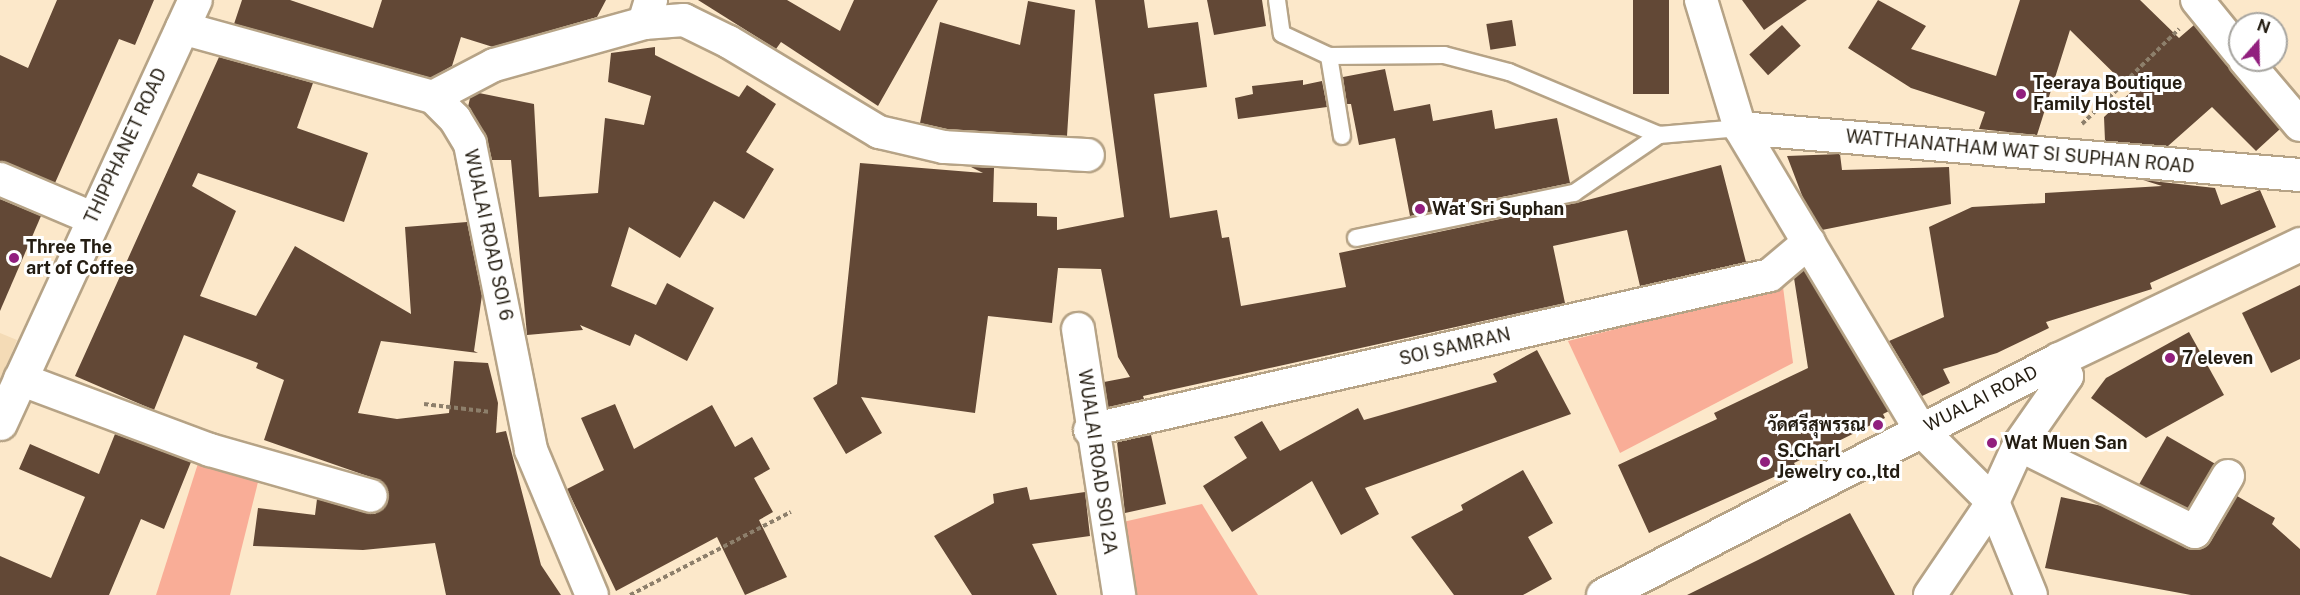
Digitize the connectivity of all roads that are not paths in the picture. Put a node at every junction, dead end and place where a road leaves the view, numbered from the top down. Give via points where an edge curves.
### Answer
1 (1277, 0) edge
2 (1701, 0) edge
3 (2202, 2) edge
4 (648, 11) edge
5 (188, 14) edge
6 (2228, 37) edge
7 (1329, 56) junction
8 (2256, 72) edge
9 (433, 97) junction
10 (2300, 125) edge
11 (1740, 128) junction
12 (1659, 135) junction
13 (1342, 136) dead end
14 (1088, 155) dead end
15 (2300, 175) edge
16 (0, 179) edge
17 (92, 218) junction
18 (1356, 237) dead end
19 (1809, 242) junction
20 (2300, 244) edge
21 (1078, 329) dead end
22 (2059, 359) junction
23 (20, 379) junction
24 (0, 423) edge
25 (1090, 430) junction
26 (1921, 430) junction
27 (2019, 446) junction
28 (2228, 476) dead end
29 (371, 496) dead end
30 (1993, 502) junction
31 (592, 595) edge
32 (1119, 595) edge
33 (1603, 595) edge
34 (1929, 595) edge
35 (2031, 595) edge

1 - 7 lane via 1282,34
2 - 11 street
3 - 6 street
4 - 9 street via 494,65
4 - 14 street via 684,20 729,42 879,132 944,147
5 - 9 street, WUALAI ROAD SOI 6
5 - 17 street, THIPPHANET ROAD
7 - 12 lane via 1444,56 1509,72
7 - 13 lane
8 - 10 street
9 - 31 street, WUALAI ROAD SOI 6 via 455,119 470,144 531,450
11 - 12 lane
11 - 15 street, WATTHANATHAM WAT SI SUPHAN ROAD
11 - 19 street
12 - 18 lane via 1574,193
16 - 17 street
17 - 23 street, THIPPHANET ROAD
19 - 25 street, SOI SAMRAN via 1770,275
19 - 26 street
20 - 22 street, WUALAI ROAD
21 - 25 street, WUALAI ROAD SOI 2A
22 - 26 street, WUALAI ROAD
22 - 27 street via 2067,376
23 - 24 street, THIPPHANET ROAD
23 - 29 street via 210,450
25 - 32 street, WUALAI ROAD SOI 2A
26 - 30 street
26 - 33 street, WUALAI ROAD
27 - 28 street via 2201,535
27 - 30 street
30 - 34 street
30 - 35 street

